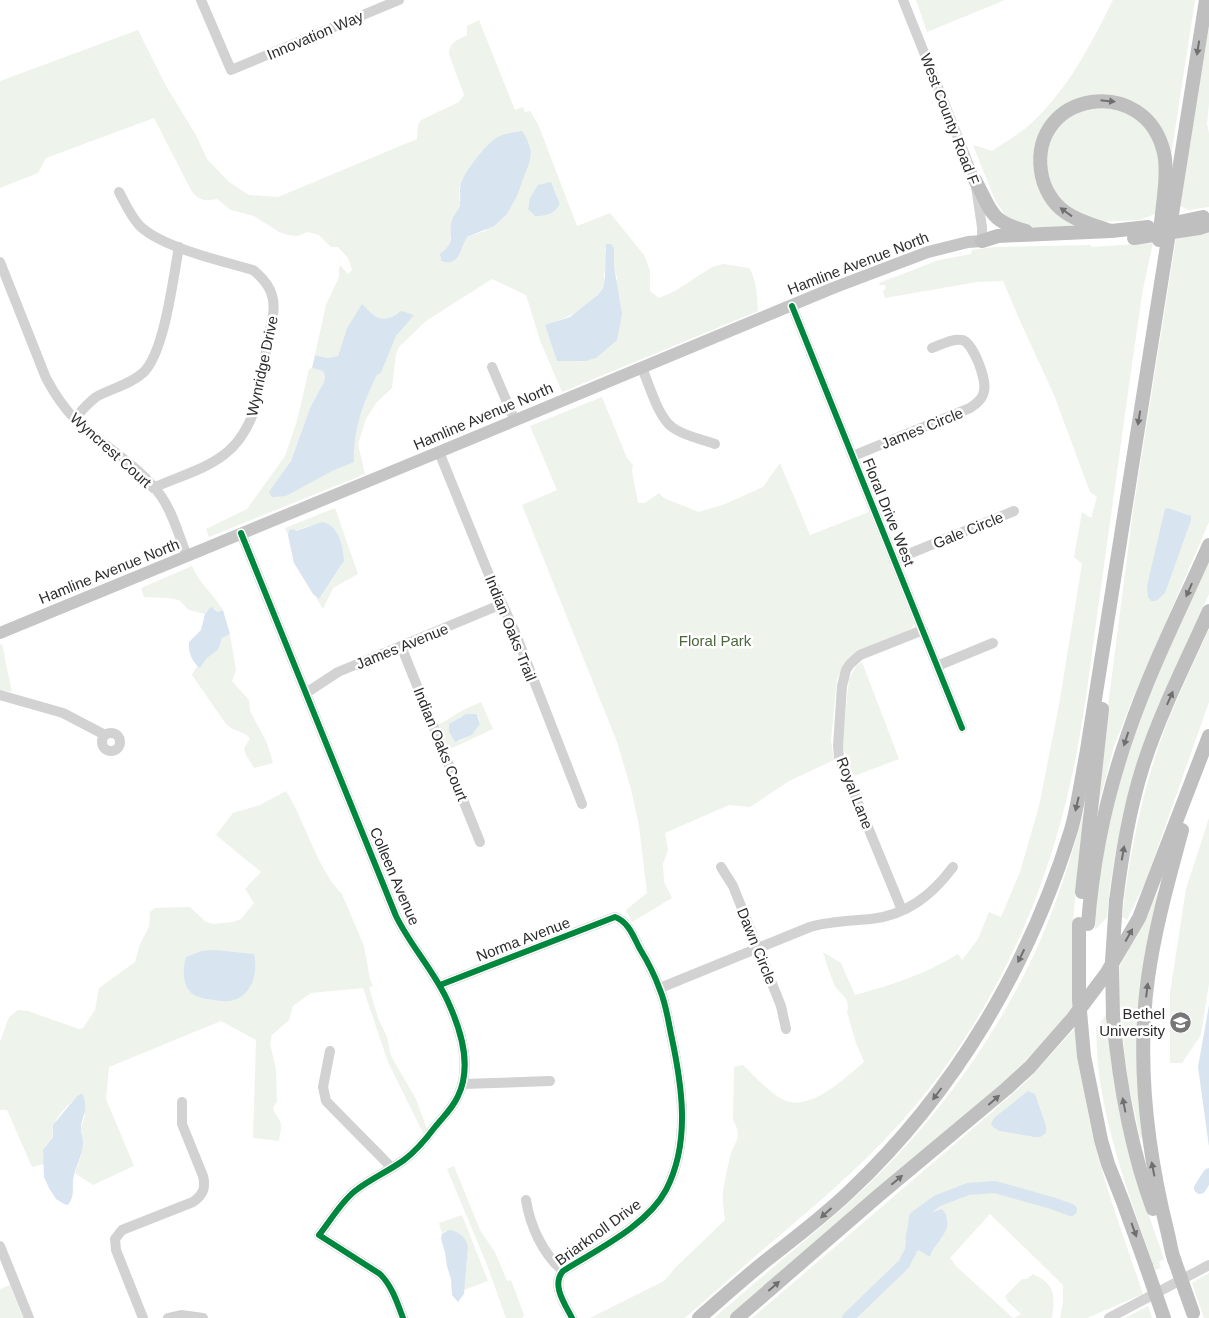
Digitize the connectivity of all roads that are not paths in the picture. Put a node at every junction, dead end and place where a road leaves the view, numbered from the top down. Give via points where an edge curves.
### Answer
1 (201, 0) edge
2 (399, 0) edge
3 (903, 0) edge
4 (1206, 0) edge
5 (975, 180) junction
6 (119, 192) dead end
7 (1205, 221) edge
8 (1111, 231) junction
9 (1036, 234) junction
10 (982, 241) junction
11 (179, 247) junction
12 (0, 262) edge
13 (792, 306) junction
14 (932, 348) dead end
15 (492, 367) dead end
16 (642, 368) junction
17 (1147, 370) junction
18 (74, 419) junction
19 (515, 421) junction
20 (716, 444) dead end
21 (440, 452) junction
22 (852, 456) junction
23 (153, 488) junction
24 (1014, 511) dead end
25 (241, 534) junction
26 (1120, 534) junction
27 (1209, 545) edge
28 (187, 556) junction
29 (894, 560) junction
30 (502, 604) junction
31 (1209, 611) edge
32 (923, 630) junction
33 (0, 633) edge
34 (994, 643) dead end
35 (401, 646) junction
36 (937, 666) junction
37 (306, 693) junction
38 (0, 695) edge
39 (962, 728) dead end
40 (105, 736) dead end
41 (1209, 736) edge
42 (1198, 766) junction
43 (582, 804) dead end
44 (480, 842) dead end
45 (721, 867) dead end
46 (953, 868) dead end
47 (902, 910) junction
48 (615, 918) joint
49 (1084, 924) junction
50 (758, 949) junction
51 (440, 986) junction
52 (660, 988) junction
53 (786, 1028) dead end
54 (330, 1051) dead end
55 (550, 1081) dead end
56 (463, 1084) junction
57 (182, 1102) dead end
58 (392, 1168) junction
59 (526, 1200) dead end
60 (0, 1246) edge
61 (1173, 1255) junction
62 (1209, 1265) edge
63 (563, 1271) junction
64 (1194, 1315) edge
65 (29, 1318) edge
66 (143, 1318) edge
67 (168, 1318) edge
68 (202, 1318) edge
69 (403, 1318) edge
70 (572, 1318) edge
71 (699, 1318) edge
72 (737, 1318) edge
73 (1109, 1318) edge
74 (1164, 1318) edge

1 - 2 street, Innovation Way via 231,70
3 - 5 street, West County Road F
4 -> 17 highway
5 - 9 highway via 998,220
5 - 10 street, West County Road F
6 - 11 street, Wynridge Drive via 140,226 160,240
7 - 8 highway, Hamline Avenue North, bridge
7 - 10 highway, Hamline Avenue North, bridge via 1134,238
8 - 9 highway, Hamline Avenue North
8 -> 17 highway via 1074,218 1064,211 1055,203 1042,179 1041,151 1052,125 1061,115 1085,102 1114,101 1128,105 1152,125 1164,154 1166,170
9 - 10 highway, Hamline Avenue North via 998,236
10 - 13 main road, Hamline Avenue North via 928,252
11 - 18 street via 156,355 144,372 125,385 97,397
11 - 23 street, Wynridge Drive via 253,270 268,284 274,307 255,408 239,442 221,458
12 - 18 street, Wyncrest Court via 46,378
13 - 16 main road, Hamline Avenue North
13 - 22 street, Floral Drive West
14 - 22 street, James Circle via 954,340 969,344 984,380 980,399 970,408
15 - 19 street
16 - 19 main road, Hamline Avenue North
16 - 20 street via 671,427
17 -> 26 highway
18 - 23 street, Wyncrest Court via 141,474
19 - 21 main road, Hamline Avenue North
21 - 25 main road, Hamline Avenue North
21 - 30 street, Indian Oaks Trail
22 - 29 street, Floral Drive West
23 - 28 street, Wyncrest Court via 169,510
24 - 29 street, Gale Circle
25 - 28 main road, Hamline Avenue North
25 - 37 street, Colleen Avenue
26 - 49 highway via 1085,858
26 -> 71 highway via 1086,756 1071,829 1047,896 1010,979 949,1078 897,1143 818,1220
27 -> 49 highway via 1129,730 1098,841
28 - 33 main road, Hamline Avenue North
29 - 32 street, Floral Drive West
30 - 35 street, James Avenue
30 - 43 street, Indian Oaks Trail
61 -> 31 highway, bridge via 1163,1235 1131,1137 1118,1070 1112,961 1116,901 1127,828 1143,767
32 - 36 street, Floral Drive West
32 - 47 street, Royal Lane via 854,659 846,670 841,694 839,757
34 - 36 street
35 - 37 street, James Avenue via 338,672
35 - 44 street, Indian Oaks Court
36 - 39 street, Floral Drive West
37 - 51 street, Colleen Avenue via 396,916
38 - 40 street via 63,713
41 - 42 highway
61 -> 42 highway via 1148,1139 1143,1082 1144,1028 1148,978 1159,918
72 -> 42 highway via 1006,1089 1074,1018 1106,974 1139,918
45 - 50 street, Dawn Circle via 733,886
46 - 47 street via 936,889
47 - 50 street via 873,919 821,924
48 - 51 street, Norma Avenue
48 - 52 street, Briarknoll Drive via 621,919 629,928
49 -> 74 highway, bridge via 1079,1000 1101,1140
50 - 52 street
50 - 53 street, Dawn Circle via 782,1006
51 - 56 street, Colleen Avenue via 463,1047
52 - 63 street, Briarknoll Drive via 682,1097 678,1149 671,1179 657,1205 648,1214
54 - 58 street via 323,1087 326,1101
55 - 56 street
56 - 58 street, Colleen Avenue via 458,1097 414,1152
57 - 66 street via 182,1124 205,1183 202,1193 193,1202 122,1230 115,1240
58 - 69 street, Colleen Avenue via 356,1190 319,1234 380,1274 391,1287
59 - 63 street via 528,1216 548,1257
60 - 65 street
61 - 64 highway, bridge
62 - 73 street
63 - 70 street, Briarknoll Drive via 558,1276 559,1292
67 - 68 street via 181,1315

